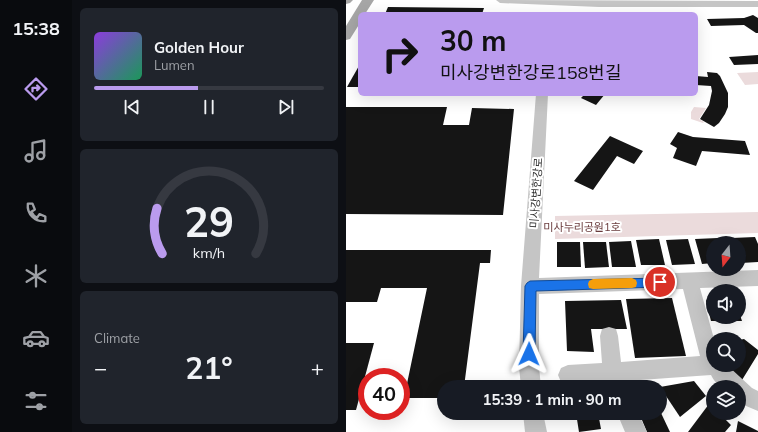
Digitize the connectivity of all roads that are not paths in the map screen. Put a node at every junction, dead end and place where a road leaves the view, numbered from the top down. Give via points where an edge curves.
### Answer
1 (368, 0) edge
2 (500, 0) edge
3 (545, 4) edge
4 (758, 4) edge
5 (361, 12) edge
6 (358, 16) edge
7 (346, 36) edge
8 (542, 96) edge
9 (758, 278) edge
10 (690, 282) junction
11 (530, 286) junction
12 (609, 336) dead end
13 (706, 342) edge
14 (706, 366) edge
15 (720, 372) edge
16 (568, 375) dead end
17 (530, 380) edge
18 (616, 380) edge
19 (728, 380) edge
20 (746, 395) edge
21 (758, 401) edge
22 (534, 420) edge
23 (630, 420) edge
24 (536, 432) edge
25 (636, 432) edge

1 - 5 main road
2 - 3 street
3 - 4 street
6 - 7 main road
8 - 11 street, 미사강변한강로
9 - 10 street
10 - 11 street
10 - 13 street
11 - 17 street, 미사강변한강로
12 - 18 street
14 - 18 street
15 - 19 street
16 - 18 street
20 - 21 street
22 - 24 street
23 - 25 street

